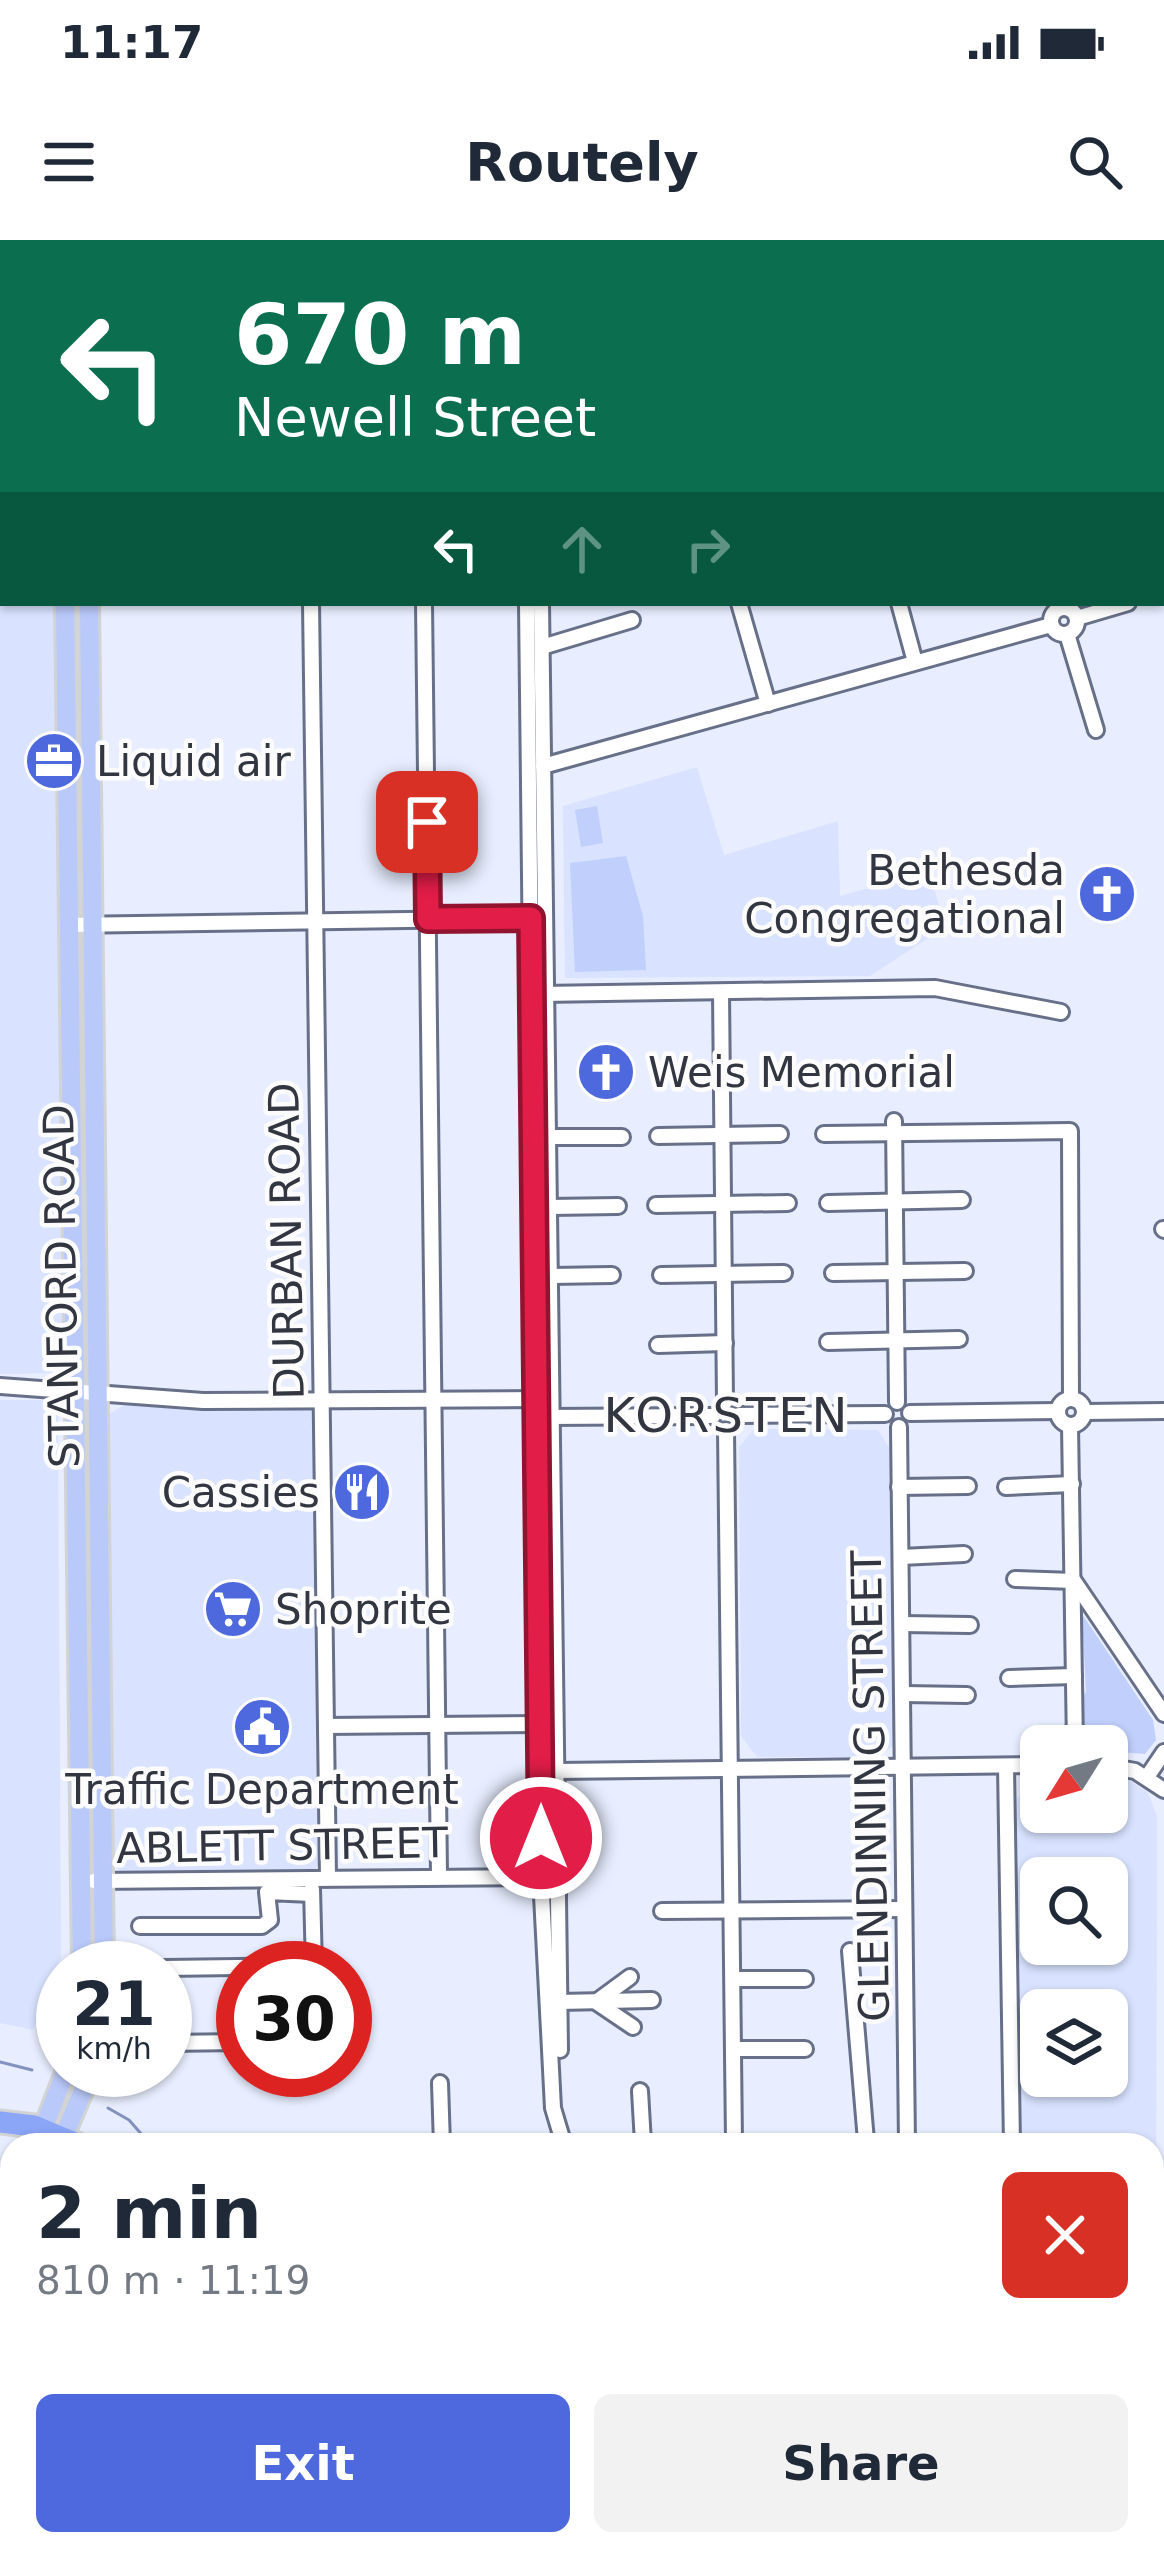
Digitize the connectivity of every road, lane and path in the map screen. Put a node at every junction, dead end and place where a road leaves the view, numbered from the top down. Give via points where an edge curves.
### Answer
1 (65, 606) edge
2 (89, 606) edge
3 (311, 606) edge
4 (424, 606) edge
5 (527, 606) edge
6 (541, 606) edge
7 (740, 606) edge
8 (899, 606) edge
9 (1061, 606) edge
10 (1118, 606) edge
11 (1077, 618) junction
12 (632, 620) dead end
13 (1051, 625) junction
14 (1066, 634) junction
15 (542, 647) junction
16 (915, 662) junction
17 (768, 704) junction
18 (1096, 730) dead end
19 (544, 766) junction
20 (538, 918) junction
21 (428, 919) junction
22 (314, 921) junction
23 (69, 925) junction
24 (93, 925) junction
25 (721, 992) junction
26 (540, 994) junction
27 (1061, 1012) dead end
28 (894, 1127) junction
29 (780, 1134) dead end
30 (824, 1134) dead end
31 (723, 1135) junction
32 (658, 1136) dead end
33 (548, 1137) junction
34 (622, 1137) dead end
35 (962, 1200) dead end
36 (788, 1203) dead end
37 (828, 1203) dead end
38 (896, 1203) junction
39 (656, 1205) dead end
40 (724, 1205) junction
41 (618, 1206) dead end
42 (550, 1207) junction
43 (896, 1270) junction
44 (965, 1271) dead end
45 (832, 1273) dead end
46 (724, 1274) junction
47 (784, 1274) dead end
48 (612, 1275) dead end
49 (661, 1275) dead end
50 (550, 1276) junction
51 (959, 1339) dead end
52 (897, 1341) junction
53 (828, 1342) dead end
54 (725, 1343) junction
55 (658, 1345) dead end
56 (0, 1386) edge
57 (76, 1391) junction
58 (98, 1396) junction
59 (434, 1398) junction
60 (1071, 1398) junction
61 (545, 1399) junction
62 (322, 1400) junction
63 (725, 1402) junction
64 (897, 1402) junction
65 (1058, 1411) junction
66 (1164, 1411) edge
67 (1084, 1412) junction
68 (910, 1413) junction
69 (885, 1414) junction
70 (740, 1415) junction
71 (712, 1416) junction
72 (546, 1417) junction
73 (1070, 1425) junction
74 (898, 1427) junction
75 (726, 1430) junction
76 (546, 1472) junction
77 (1072, 1484) junction
78 (968, 1486) dead end
79 (899, 1487) junction
80 (1006, 1487) dead end
81 (964, 1554) dead end
82 (901, 1557) junction
83 (1015, 1580) dead end
84 (1074, 1581) junction
85 (902, 1624) junction
86 (970, 1625) dead end
87 (1074, 1676) junction
88 (1009, 1678) dead end
89 (903, 1694) junction
90 (968, 1695) dead end
91 (1164, 1714) edge
92 (438, 1724) junction
93 (542, 1724) junction
94 (1075, 1725) edge
95 (326, 1726) junction
96 (1164, 1752) edge
97 (1006, 1766) junction
98 (1020, 1766) edge
99 (903, 1767) junction
100 (731, 1769) junction
101 (557, 1771) junction
102 (1128, 1772) edge
103 (1147, 1777) junction
104 (1164, 1793) edge
105 (439, 1875) junction
106 (549, 1877) junction
107 (104, 1881) junction
108 (81, 1882) junction
109 (318, 1884) junction
110 (904, 1909) junction
111 (662, 1911) dead end
112 (733, 1911) junction
113 (140, 1926) dead end
114 (82, 1941) edge
115 (104, 1941) edge
116 (315, 1941) edge
117 (850, 1951) dead end
118 (630, 1977) dead end
119 (805, 1978) dead end
120 (734, 1979) junction
121 (640, 2001) dead end
122 (559, 2002) junction
123 (596, 2002) junction
124 (633, 2027) dead end
125 (805, 2049) dead end
126 (734, 2050) junction
127 (440, 2083) dead end
128 (640, 2091) dead end
129 (63, 2097) edge
130 (79, 2097) edge
131 (0, 2122) edge
132 (33, 2133) edge
133 (58, 2133) edge
134 (61, 2133) edge
135 (442, 2133) edge
136 (561, 2133) edge
137 (564, 2133) edge
138 (642, 2133) edge
139 (734, 2133) edge
140 (865, 2133) edge
141 (907, 2133) edge
142 (1012, 2133) edge

1 - 23 main road, STANFORD ROAD
2 - 24 main road, STANFORD ROAD
3 - 22 street, DURBAN ROAD
4 - 21 street
5 - 20 street
6 - 15 street
7 - 17 street
8 - 16 street
9 - 11 street
9 - 13 street
10 - 11 street
11 - 14 street
12 - 15 street
13 - 14 street
13 - 16 street
14 - 18 street
15 - 19 street
16 - 17 street
17 - 19 street
19 - 20 street
20 - 21 street
20 - 26 street
21 - 22 street
21 - 59 street
22 - 24 street
22 - 62 street, DURBAN ROAD
23 - 24 street
23 - 57 main road, STANFORD ROAD
24 - 58 main road, STANFORD ROAD
25 - 26 street
25 - 27 street via 934,988
25 - 31 street
26 - 33 street
26 - 61 street
28 - 30 street
28 - 38 street
28 - 60 street via 1067,1129
29 - 31 street
31 - 32 street
31 - 40 street
33 - 34 street
33 - 42 street
35 - 38 street
36 - 40 street
37 - 38 street
38 - 43 street
39 - 40 street
40 - 46 street
41 - 42 street
42 - 50 street
43 - 44 street
43 - 45 street
43 - 52 street
46 - 47 street
46 - 49 street
46 - 54 street
48 - 50 street
50 - 61 street
51 - 52 street
52 - 53 street
52 - 64 street
54 - 55 street
54 - 63 street
56 - 57 street
57 - 58 street
57 - 108 main road, STANFORD ROAD
58 - 62 street
58 - 107 main road, STANFORD ROAD
59 - 61 street
59 - 62 street
59 - 92 street
60 - 65 street
60 - 67 street
61 - 72 street
62 - 95 street, DURBAN ROAD
63 - 70 street
63 - 71 street
64 - 68 street
64 - 69 street
65 - 68 street
65 - 73 street
66 - 67 street
67 - 73 street
68 - 74 street
69 - 70 street
69 - 74 street
70 - 75 street
71 - 72 street
71 - 75 street
72 - 76 street
73 - 77 street
74 - 79 street, GLENDINNING STREET
75 - 100 street
76 - 93 street
76 - 101 street
77 - 80 street
77 - 84 street
78 - 79 street
79 - 82 street, GLENDINNING STREET
81 - 82 street
82 - 85 street, GLENDINNING STREET
83 - 84 street
84 - 87 street
84 - 91 street
85 - 86 street
85 - 89 street, GLENDINNING STREET
87 - 88 street
87 - 94 street
89 - 90 street
89 - 99 street, GLENDINNING STREET
92 - 93 street
92 - 95 street
92 - 105 street
93 - 106 street
95 - 109 street, DURBAN ROAD
96 - 103 street
97 - 98 street
97 - 99 street
97 - 142 street
99 - 100 street
99 - 110 street, GLENDINNING STREET
100 - 101 street
100 - 112 street
101 - 106 street
102 - 103 street
103 - 104 street
105 - 106 street, ABLETT STREET
105 - 109 street, ABLETT STREET
106 - 122 street
106 - 136 street via 553,2108
107 - 108 street, ABLETT STREET
107 - 109 street, ABLETT STREET
107 - 115 main road, STANFORD ROAD
108 - 114 main road, STANFORD ROAD
109 - 113 street via 267,1892 270,1920 262,1926
109 - 116 street, DURBAN ROAD
110 - 112 street
110 - 141 street, GLENDINNING STREET
111 - 112 street
112 - 120 street
117 - 140 street
118 - 123 street
119 - 120 street
120 - 126 street
121 - 123 street
122 - 123 street
122 - 137 street
123 - 124 street
125 - 126 street
126 - 139 street
127 - 135 street
128 - 138 street
129 - 133 main road
130 - 134 main road
131 - 132 highway

